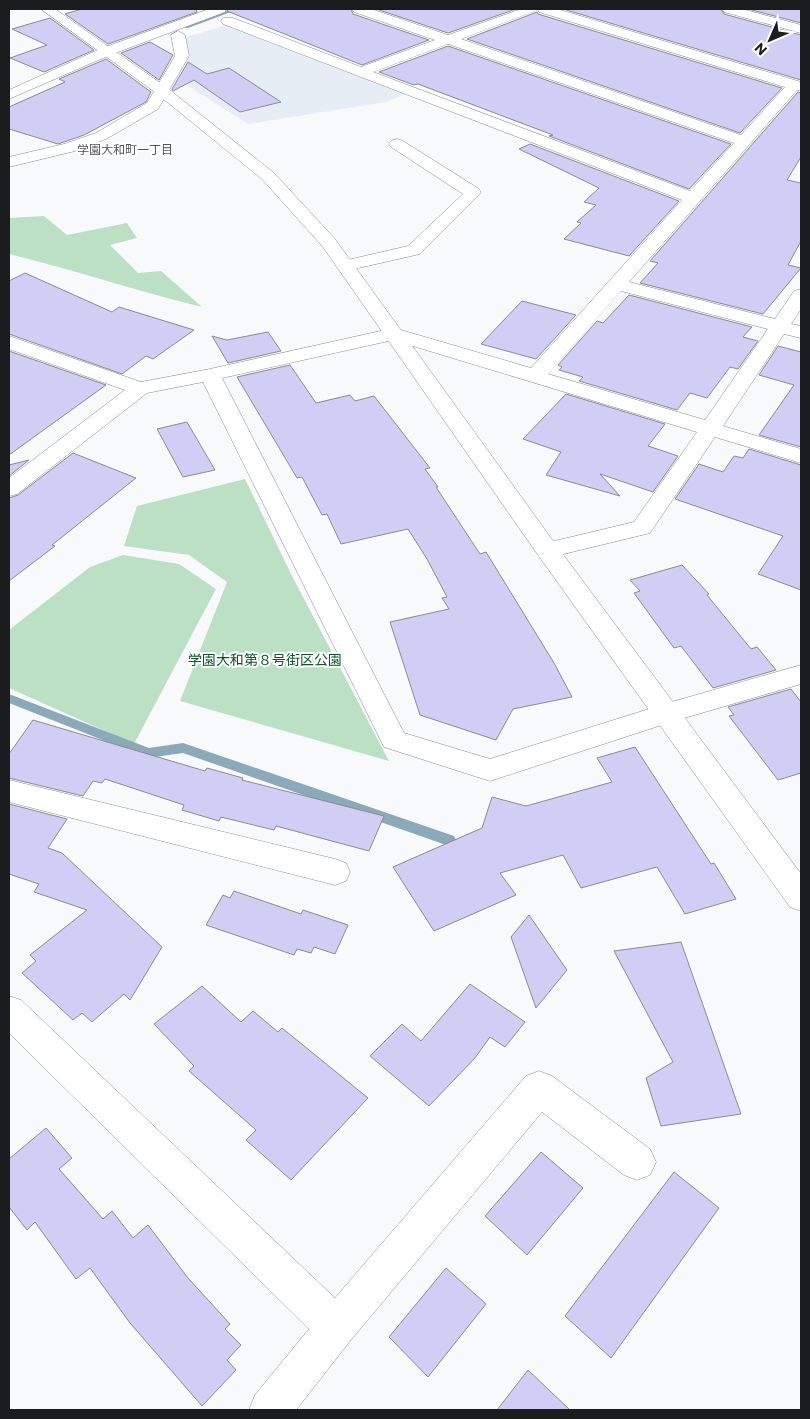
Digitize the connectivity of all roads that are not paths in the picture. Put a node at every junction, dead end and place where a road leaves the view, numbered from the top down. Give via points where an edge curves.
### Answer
1 (47, 9) edge
2 (359, 9) edge
3 (532, 9) edge
4 (544, 9) edge
5 (729, 9) edge
6 (243, 13) dead end
7 (224, 15) edge
8 (801, 30) edge
9 (158, 33) junction
10 (178, 35) junction
11 (450, 39) junction
12 (105, 52) junction
13 (362, 71) junction
14 (797, 87) edge
15 (161, 90) junction
16 (9, 95) edge
17 (744, 141) junction
18 (397, 144) dead end
19 (9, 162) edge
20 (692, 198) junction
21 (345, 266) junction
22 (616, 284) junction
23 (801, 296) edge
24 (780, 327) junction
25 (801, 332) edge
26 (394, 334) junction
27 (9, 342) edge
28 (210, 375) junction
29 (534, 377) junction
30 (140, 388) junction
31 (711, 430) junction
32 (801, 456) edge
33 (9, 489) edge
34 (547, 550) junction
35 (801, 675) edge
36 (668, 713) junction
37 (9, 791) edge
38 (336, 872) dead end
39 (801, 898) edge
40 (9, 1011) edge
41 (637, 1162) dead end
42 (336, 1328) junction
43 (270, 1410) edge

1 - 12 street
2 - 11 street
3 - 11 street
4 - 14 street
5 - 8 street
6 - 7 street
7 - 9 street
7 - 10 street
7 - 13 street
9 - 10 street
9 - 12 street
10 - 15 street via 182,56
11 - 13 street
11 - 17 street
12 - 15 street
12 - 16 street
13 - 20 street
14 - 17 street
15 - 19 street via 153,106 101,136 69,148
15 - 21 street via 268,176 329,243
17 - 20 street
18 - 21 street via 472,193 414,250
20 - 22 street
21 - 26 street
22 - 24 street
22 - 29 street
23 - 24 street
24 - 25 street
24 - 31 street
26 - 28 street
26 - 29 street
26 - 34 street
27 - 30 street
28 - 30 street
28 - 36 street via 394,740 490,770
29 - 31 street
30 - 33 street
31 - 32 street
31 - 34 street via 642,528
34 - 36 street
35 - 36 street
36 - 39 street
37 - 38 street
40 - 42 street
41 - 42 street via 539,1088
42 - 43 street

